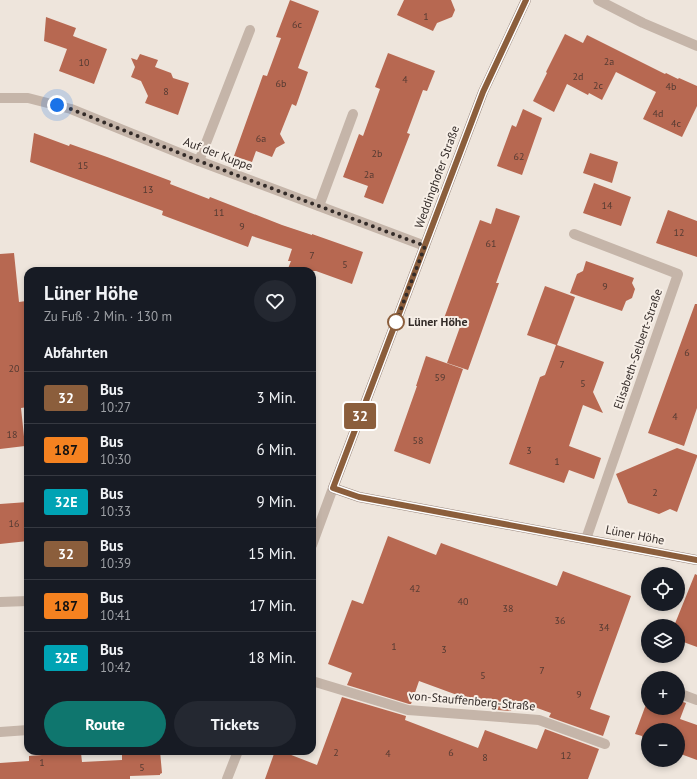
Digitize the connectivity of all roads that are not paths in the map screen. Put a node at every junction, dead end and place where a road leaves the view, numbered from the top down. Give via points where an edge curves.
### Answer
1 (526, 0) edge
2 (598, 0) edge
3 (250, 30) dead end
4 (697, 46) edge
5 (0, 98) edge
6 (353, 114) dead end
7 (199, 161) junction
8 (320, 206) junction
9 (574, 234) dead end
10 (425, 246) junction
11 (333, 488) junction
12 (316, 534) edge
13 (586, 539) junction
14 (697, 560) edge
15 (24, 601) edge
16 (0, 602) edge
17 (316, 682) edge
18 (685, 696) edge
19 (697, 700) edge
20 (24, 730) edge
21 (0, 732) edge
22 (605, 744) dead end
23 (236, 755) edge
24 (227, 779) edge

1 - 10 street, Weddinghofer Straße via 483,92
2 - 4 street
3 - 7 street
5 - 7 street, Auf der Kuppe via 28,98 71,109
6 - 8 street
7 - 8 street, Auf der Kuppe
8 - 10 street, Auf der Kuppe
9 - 13 street, Elisabeth-Selbert-Straße via 678,274
10 - 11 street, Weddinghofer Straße
11 - 12 street, Weddinghofer Straße
11 - 13 street, Lüner Höhe via 359,497
13 - 14 street, Lüner Höhe
15 - 16 street
17 - 22 street, von-Stauffenberg-Straße via 408,710 538,720
18 - 19 street
20 - 21 street
23 - 24 street

